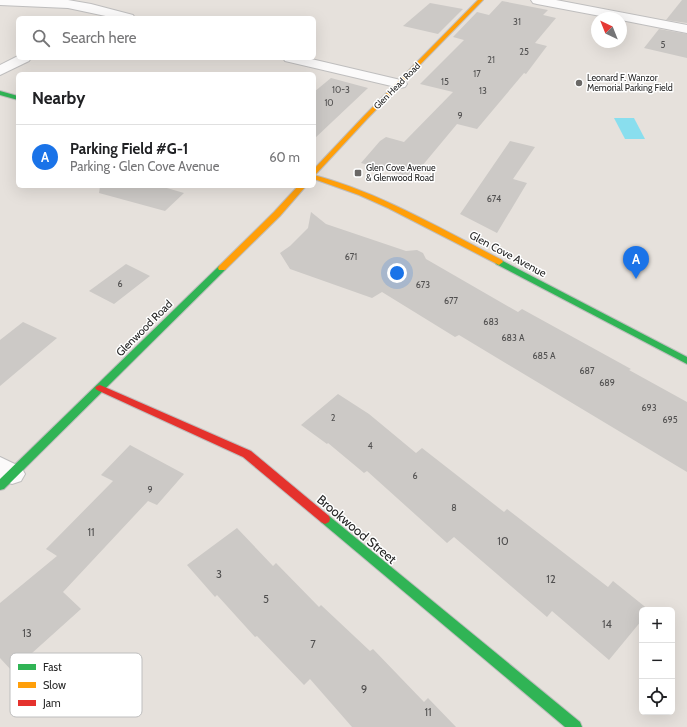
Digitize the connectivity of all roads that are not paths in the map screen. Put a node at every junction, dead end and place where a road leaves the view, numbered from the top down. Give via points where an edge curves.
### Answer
1 (481, 0) edge
2 (537, 0) edge
3 (0, 1) edge
4 (102, 15) edge
5 (687, 29) edge
6 (20, 60) edge
7 (298, 60) edge
8 (0, 71) edge
9 (400, 84) junction
10 (0, 93) edge
11 (16, 97) edge
12 (316, 171) edge
13 (316, 178) edge
14 (300, 188) edge
15 (687, 361) edge
16 (100, 388) junction
17 (4, 475) edge
18 (575, 727) edge

1 - 9 main road, Glen Head Road
2 - 5 street
3 - 4 street via 68,4
6 - 8 street
7 - 9 street
9 - 12 main road, Glen Head Road
10 - 11 main road
13 - 15 main road, Glen Cove Avenue via 391,206
14 - 16 main road, Glenwood Road
16 - 17 main road, Glenwood Road
16 - 18 main road, Brookwood Street via 247,454

